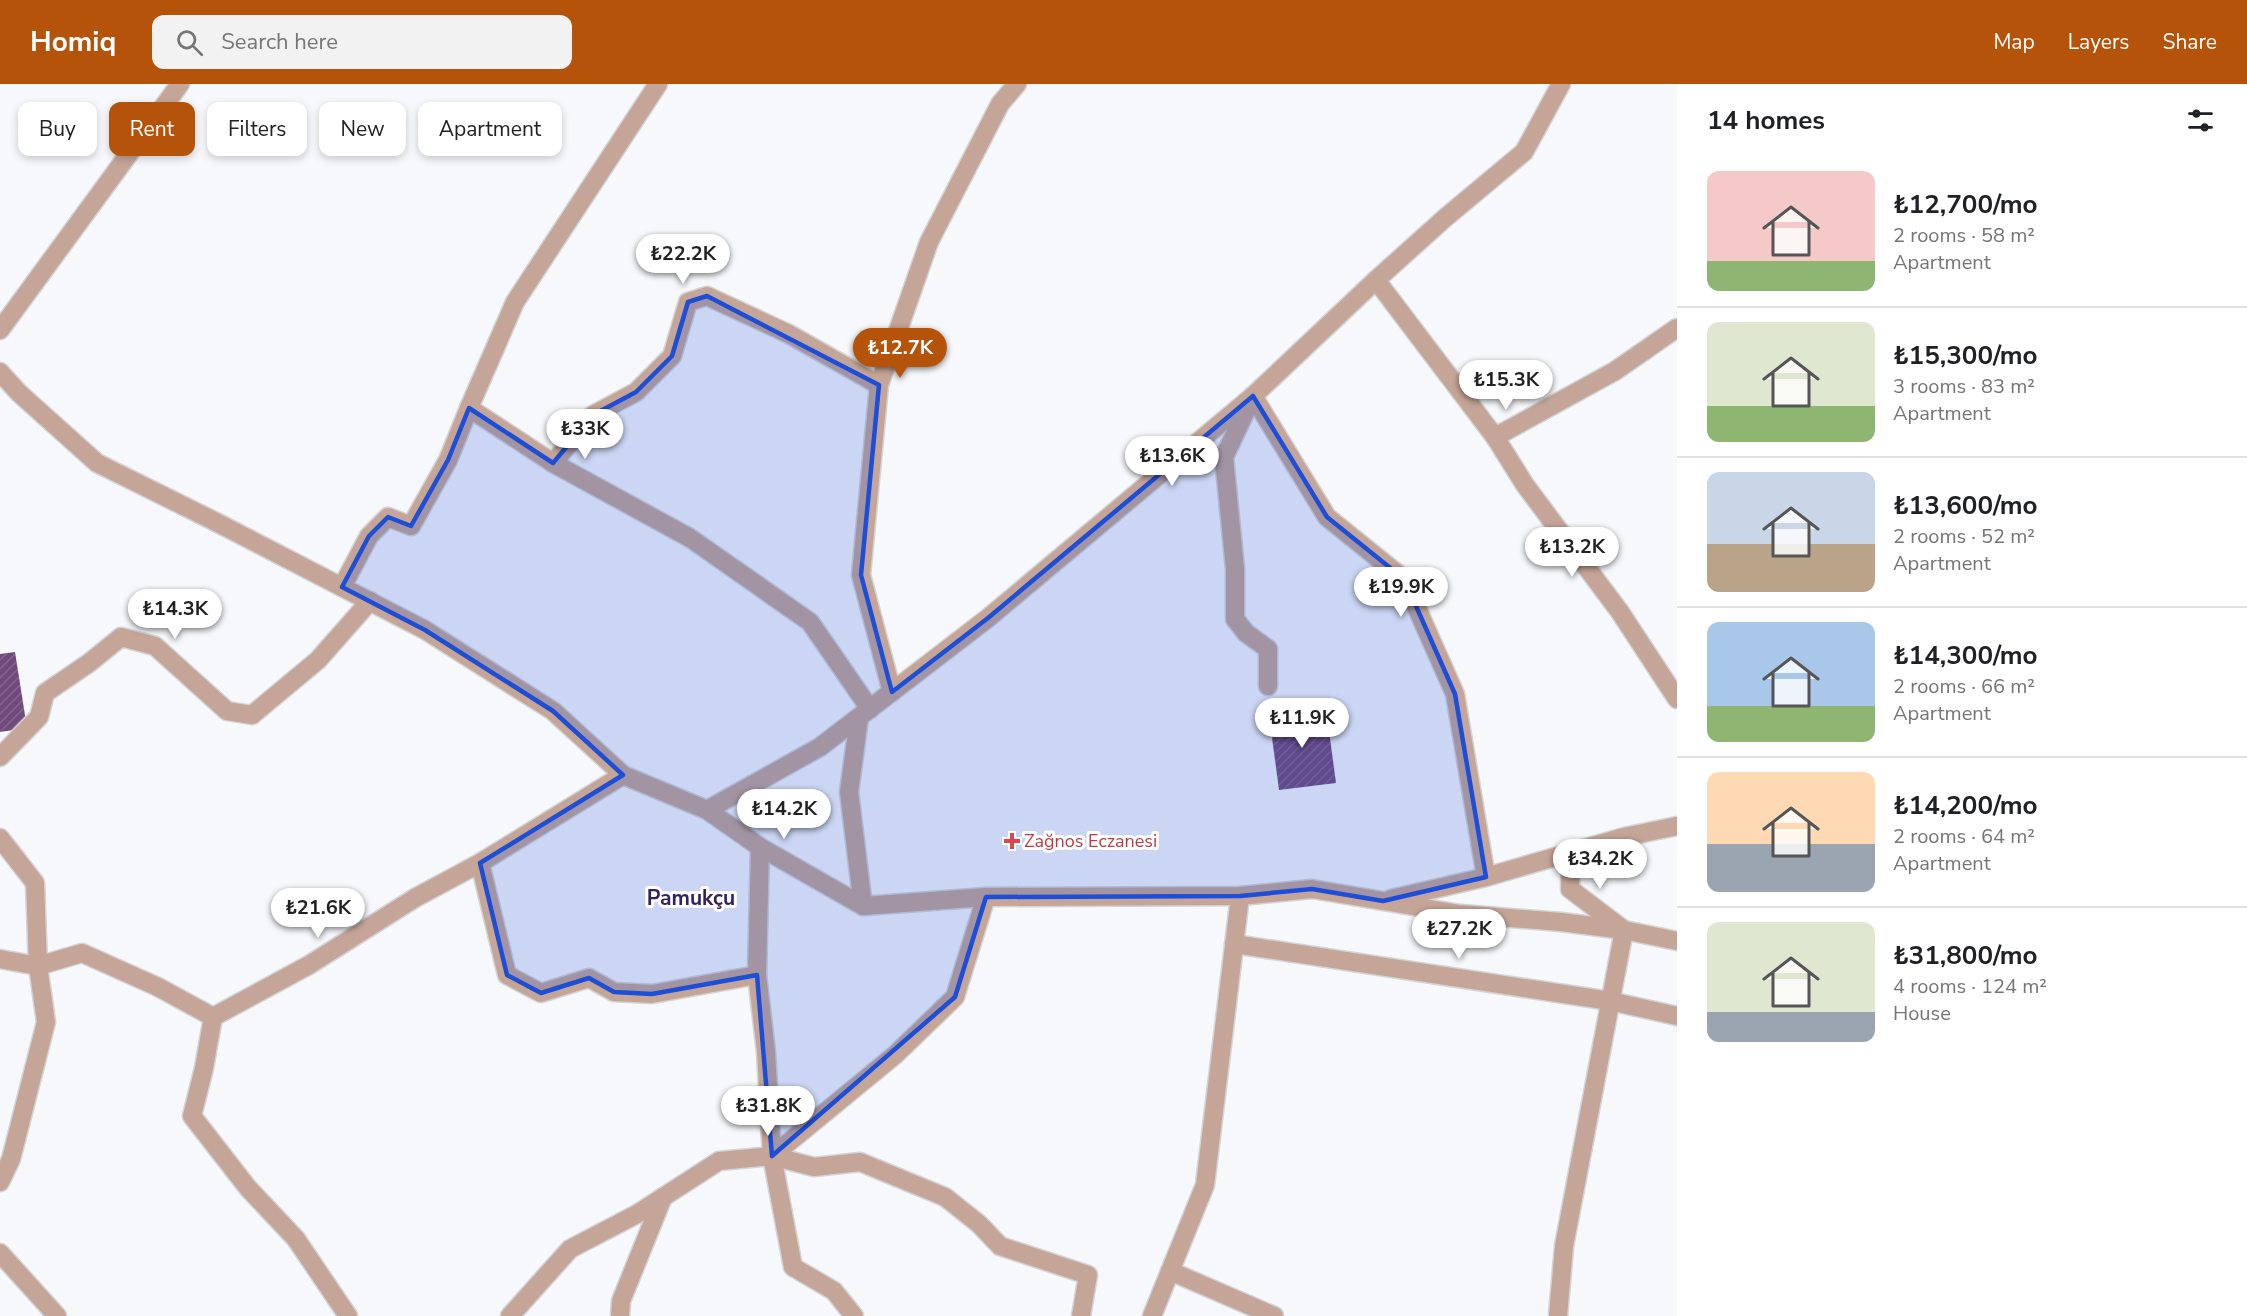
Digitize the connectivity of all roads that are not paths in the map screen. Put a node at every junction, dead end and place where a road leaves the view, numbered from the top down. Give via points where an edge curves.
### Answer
1 (180, 84) edge
2 (657, 84) edge
3 (1017, 84) edge
4 (1561, 84) edge
5 (1376, 280) junction
6 (1677, 328) edge
7 (0, 330) edge
8 (0, 372) edge
9 (879, 385) junction
10 (1253, 396) junction
11 (469, 408) junction
12 (1495, 437) junction
13 (553, 463) junction
14 (342, 587) junction
15 (370, 601) junction
16 (1268, 686) dead end
17 (892, 692) junction
18 (1677, 699) edge
19 (864, 713) junction
20 (0, 757) edge
21 (623, 775) junction
22 (707, 810) junction
23 (1677, 826) edge
24 (0, 838) edge
25 (760, 847) junction
26 (1571, 852) junction
27 (480, 863) junction
28 (1486, 877) junction
29 (1240, 896) junction
30 (986, 897) junction
31 (1383, 901) junction
32 (863, 906) junction
33 (1624, 930) junction
34 (1677, 941) edge
35 (1234, 944) junction
36 (0, 959) edge
37 (38, 966) junction
38 (757, 975) junction
39 (1610, 1001) junction
40 (1677, 1016) edge
41 (213, 1017) junction
42 (772, 1156) junction
43 (0, 1182) edge
44 (663, 1197) junction
45 (0, 1253) edge
46 (1170, 1271) junction
47 (57, 1316) edge
48 (348, 1316) edge
49 (510, 1316) edge
50 (620, 1316) edge
51 (854, 1316) edge
52 (1081, 1316) edge
53 (1152, 1316) edge
54 (1274, 1316) edge
55 (1558, 1316) edge

1 - 7 street
2 - 11 street via 515,302
3 - 9 street via 1000,104 929,242
4 - 5 street via 1524,152
5 - 10 street
5 - 12 street
6 - 12 street via 1615,371
8 - 14 street via 97,463
9 - 13 street via 789,334 707,296 688,302 672,356 636,392 593,415
9 - 17 street via 861,575
10 - 16 street via 1224,456 1235,569 1235,619 1268,649
10 - 17 street via 988,618
10 - 28 street via 1326,517 1404,579 1455,694
11 - 13 street
11 - 14 street via 448,460 411,526 388,517 369,536
12 - 18 street
13 - 19 street via 690,538 810,622
14 - 15 street
15 - 20 street via 318,660 252,715 227,711 155,646 121,637 45,693 39,717
15 - 21 street via 553,711
17 - 19 street
19 - 22 street via 820,747
19 - 32 street via 849,792
21 - 22 street
21 - 27 street
22 - 25 street
23 - 26 street
24 - 37 street via 35,883
25 - 32 street
25 - 38 street
26 - 28 street
26 - 33 street via 1570,889
27 - 38 street via 507,975 541,993 589,978 614,992 652,994
27 - 41 street
28 - 31 street
29 - 30 street
29 - 31 street via 1312,890
29 - 35 street
30 - 32 street
30 - 42 street via 955,997 895,1055
31 - 33 street via 1460,914
33 - 34 street
33 - 39 street
35 - 39 street
35 - 46 street via 1205,1185
36 - 37 street
37 - 41 street via 82,953
37 - 43 street via 46,1022 10,1159
38 - 42 street
39 - 40 street
39 - 55 street via 1564,1246
41 - 48 street via 192,1116 248,1188 296,1239
42 - 44 street via 719,1161
42 - 51 street via 793,1267 834,1291
42 - 52 street via 814,1167 860,1162 945,1197 1000,1246 1088,1275
44 - 49 street via 570,1249
44 - 50 street via 621,1301
45 - 47 street
46 - 53 street
46 - 54 street

